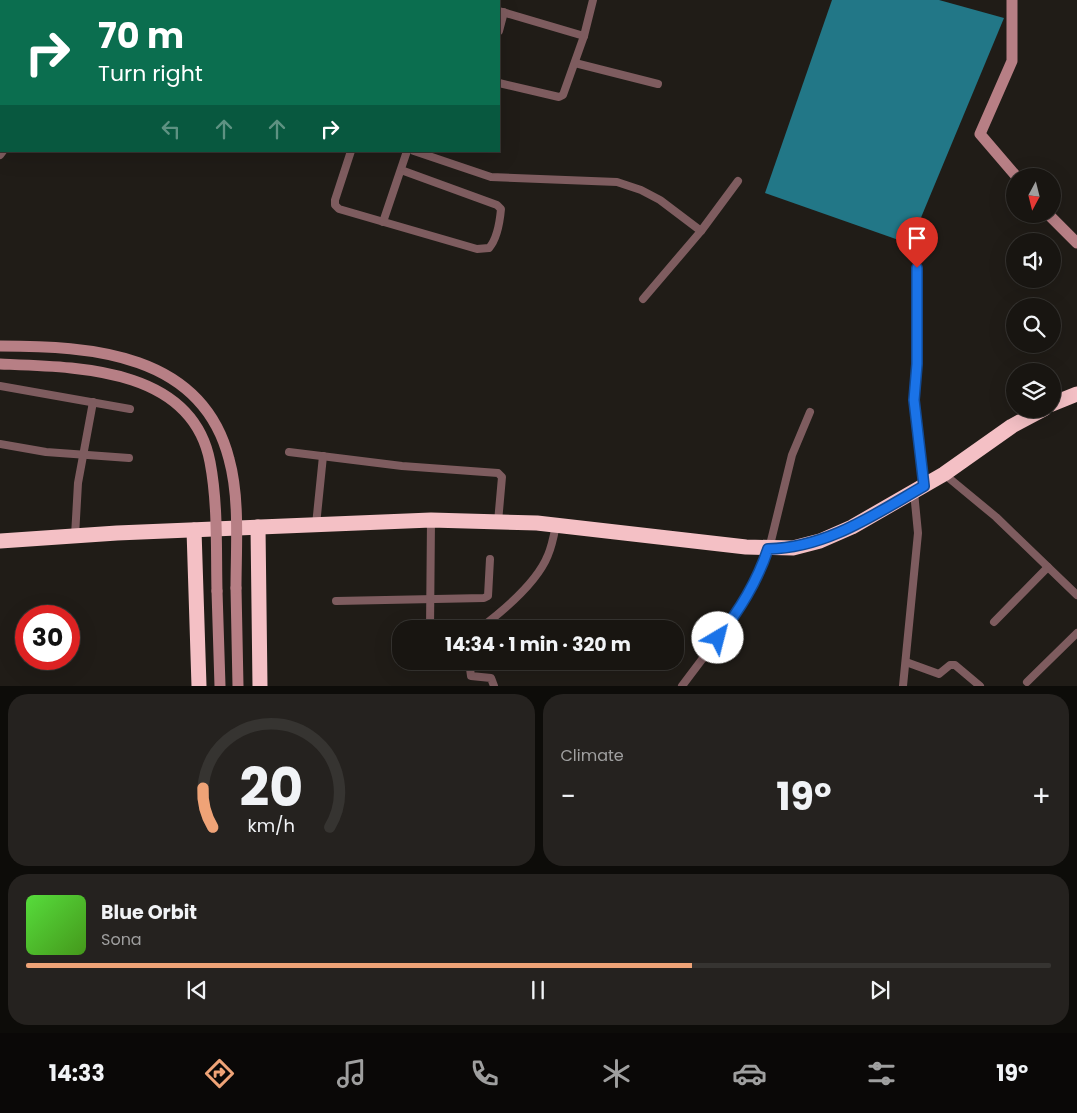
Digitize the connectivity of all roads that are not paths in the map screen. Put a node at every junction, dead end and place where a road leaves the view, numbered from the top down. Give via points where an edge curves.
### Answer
1 (593, 0) edge
2 (1012, 0) edge
3 (502, 11) edge
4 (500, 24) edge
5 (584, 36) junction
6 (575, 63) junction
7 (500, 83) edge
8 (658, 84) dead end
9 (350, 152) edge
10 (408, 152) edge
11 (417, 152) edge
12 (1009, 168) edge
13 (401, 170) junction
14 (738, 181) dead end
15 (383, 222) junction
16 (1058, 223) edge
17 (701, 231) junction
18 (1076, 238) edge
19 (917, 268) dead end
20 (643, 299) dead end
21 (0, 346) edge
22 (0, 364) edge
23 (0, 386) edge
24 (1077, 394) edge
25 (1061, 400) edge
26 (93, 402) junction
27 (130, 409) dead end
28 (810, 412) dead end
29 (1027, 418) edge
30 (0, 444) edge
31 (289, 452) dead end
32 (82, 454) junction
33 (323, 456) junction
34 (129, 458) dead end
35 (944, 474) junction
36 (919, 488) junction
37 (432, 520) junction
38 (498, 522) junction
39 (316, 525) junction
40 (556, 525) junction
41 (258, 527) junction
42 (194, 530) junction
43 (74, 536) junction
44 (0, 542) edge
45 (768, 549) junction
46 (490, 558) dead end
47 (1048, 566) junction
48 (1077, 595) edge
49 (430, 600) junction
50 (336, 601) dead end
51 (430, 620) edge
52 (490, 620) edge
53 (994, 622) dead end
54 (1077, 632) edge
55 (906, 662) junction
56 (470, 670) edge
57 (1027, 682) dead end
58 (199, 686) edge
59 (220, 686) edge
60 (238, 686) edge
61 (260, 686) edge
62 (494, 686) edge
63 (682, 686) edge
64 (903, 686) edge
65 (980, 686) edge

1 - 5 street
2 - 12 main road via 1012,62 980,134
3 - 4 street
3 - 5 street
5 - 6 street
6 - 7 street via 566,91 559,97
6 - 8 street
9 - 15 street via 335,205
10 - 13 street
11 - 17 street via 491,177 617,182 660,200
13 - 15 street
13 - 15 street via 498,204 501,215 493,244 489,248 477,249
14 - 17 street
16 - 18 main road
17 - 20 street
19 - 36 street via 914,400
21 - 60 main road, bridge via 96,350 129,359 158,372 196,397 220,432 234,484
22 - 59 main road, bridge via 102,372 167,395 194,420 210,461 214,486
23 - 26 street
24 - 25 highway
26 - 27 street
26 - 32 street
28 - 45 street via 792,455
29 - 35 highway
30 - 32 street
31 - 33 street
32 - 34 street
32 - 43 street
33 - 38 street via 498,473 502,482
33 - 39 street
35 - 36 highway
35 - 47 street
36 - 45 highway via 852,527 820,541 793,548
36 - 55 street
37 - 38 highway
37 - 39 highway
37 - 49 street
38 - 40 highway
39 - 41 highway
40 - 45 highway
40 - 52 street via 548,557 519,595
41 - 42 highway
41 - 61 highway
42 - 43 highway
42 - 58 highway
43 - 44 highway
45 - 63 street via 740,610
46 - 49 street via 488,596
47 - 48 street
47 - 53 street
49 - 50 street
49 - 51 street
54 - 57 street
55 - 64 street
55 - 65 street via 939,674 955,665
56 - 62 street via 471,676 491,678

